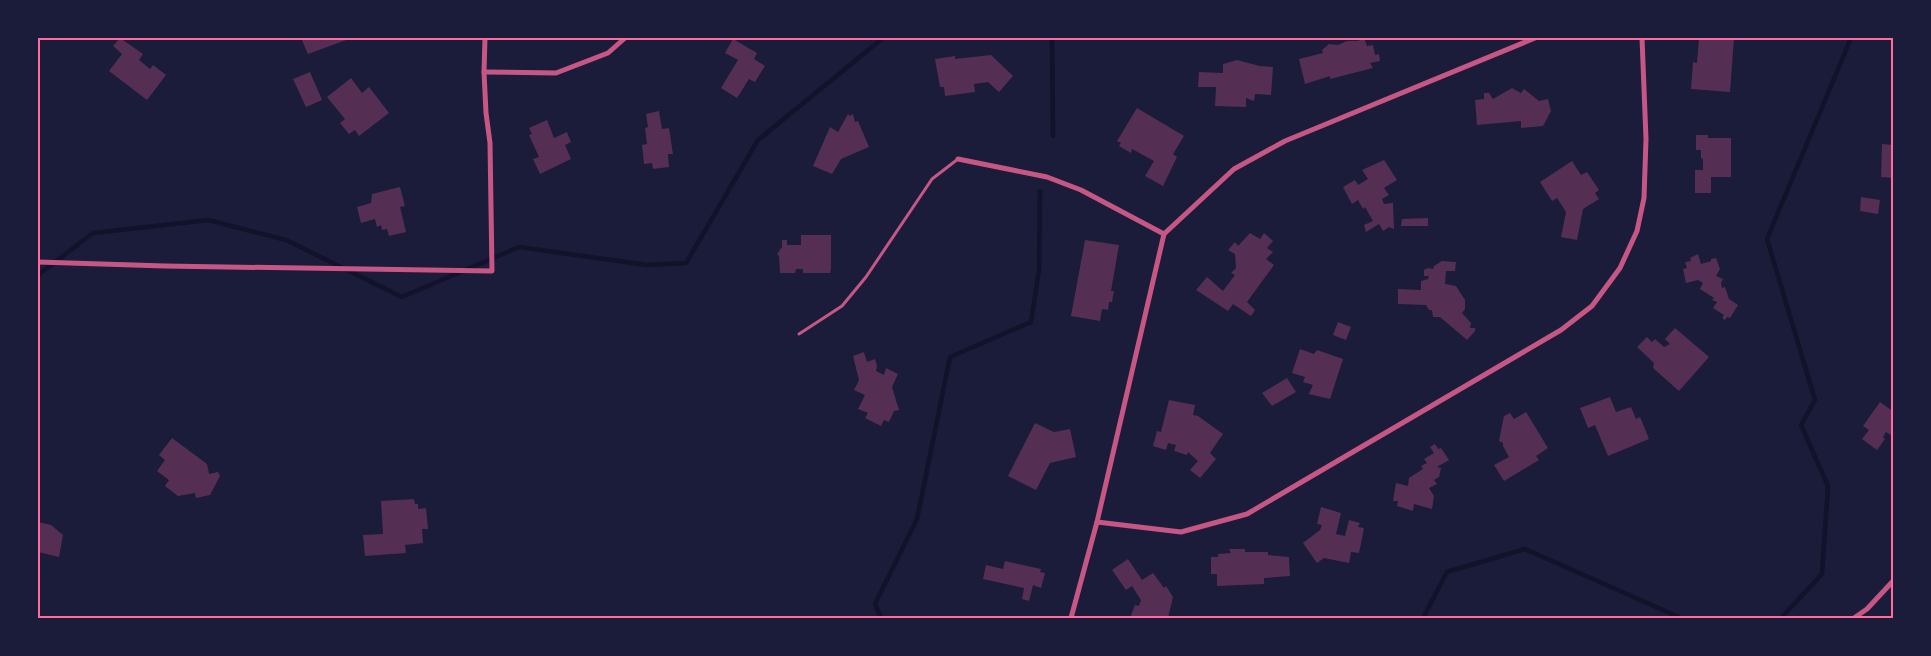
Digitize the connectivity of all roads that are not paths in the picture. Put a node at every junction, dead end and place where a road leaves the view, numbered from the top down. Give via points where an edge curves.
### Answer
1 (485, 38) edge
2 (625, 38) edge
3 (1534, 38) edge
4 (1642, 38) edge
5 (484, 72) junction
6 (958, 159) joint
7 (1164, 234) junction
8 (38, 262) edge
9 (799, 334) dead end
10 (1097, 522) junction
11 (1894, 580) edge
12 (1891, 587) edge
13 (1071, 618) edge
14 (1854, 618) edge

1 - 5 street
2 - 5 street via 608,53 556,73
3 - 7 street via 1285,140 1234,169
4 - 10 street via 1646,139 1644,198 1637,232 1620,268 1592,306 1562,330 1247,514 1181,532
5 - 8 street via 490,143 492,271
6 - 7 street via 1047,176 1081,190
6 - 9 lane via 932,179 866,277 842,306
7 - 10 street
10 - 13 street
11 - 12 street
12 - 14 street

